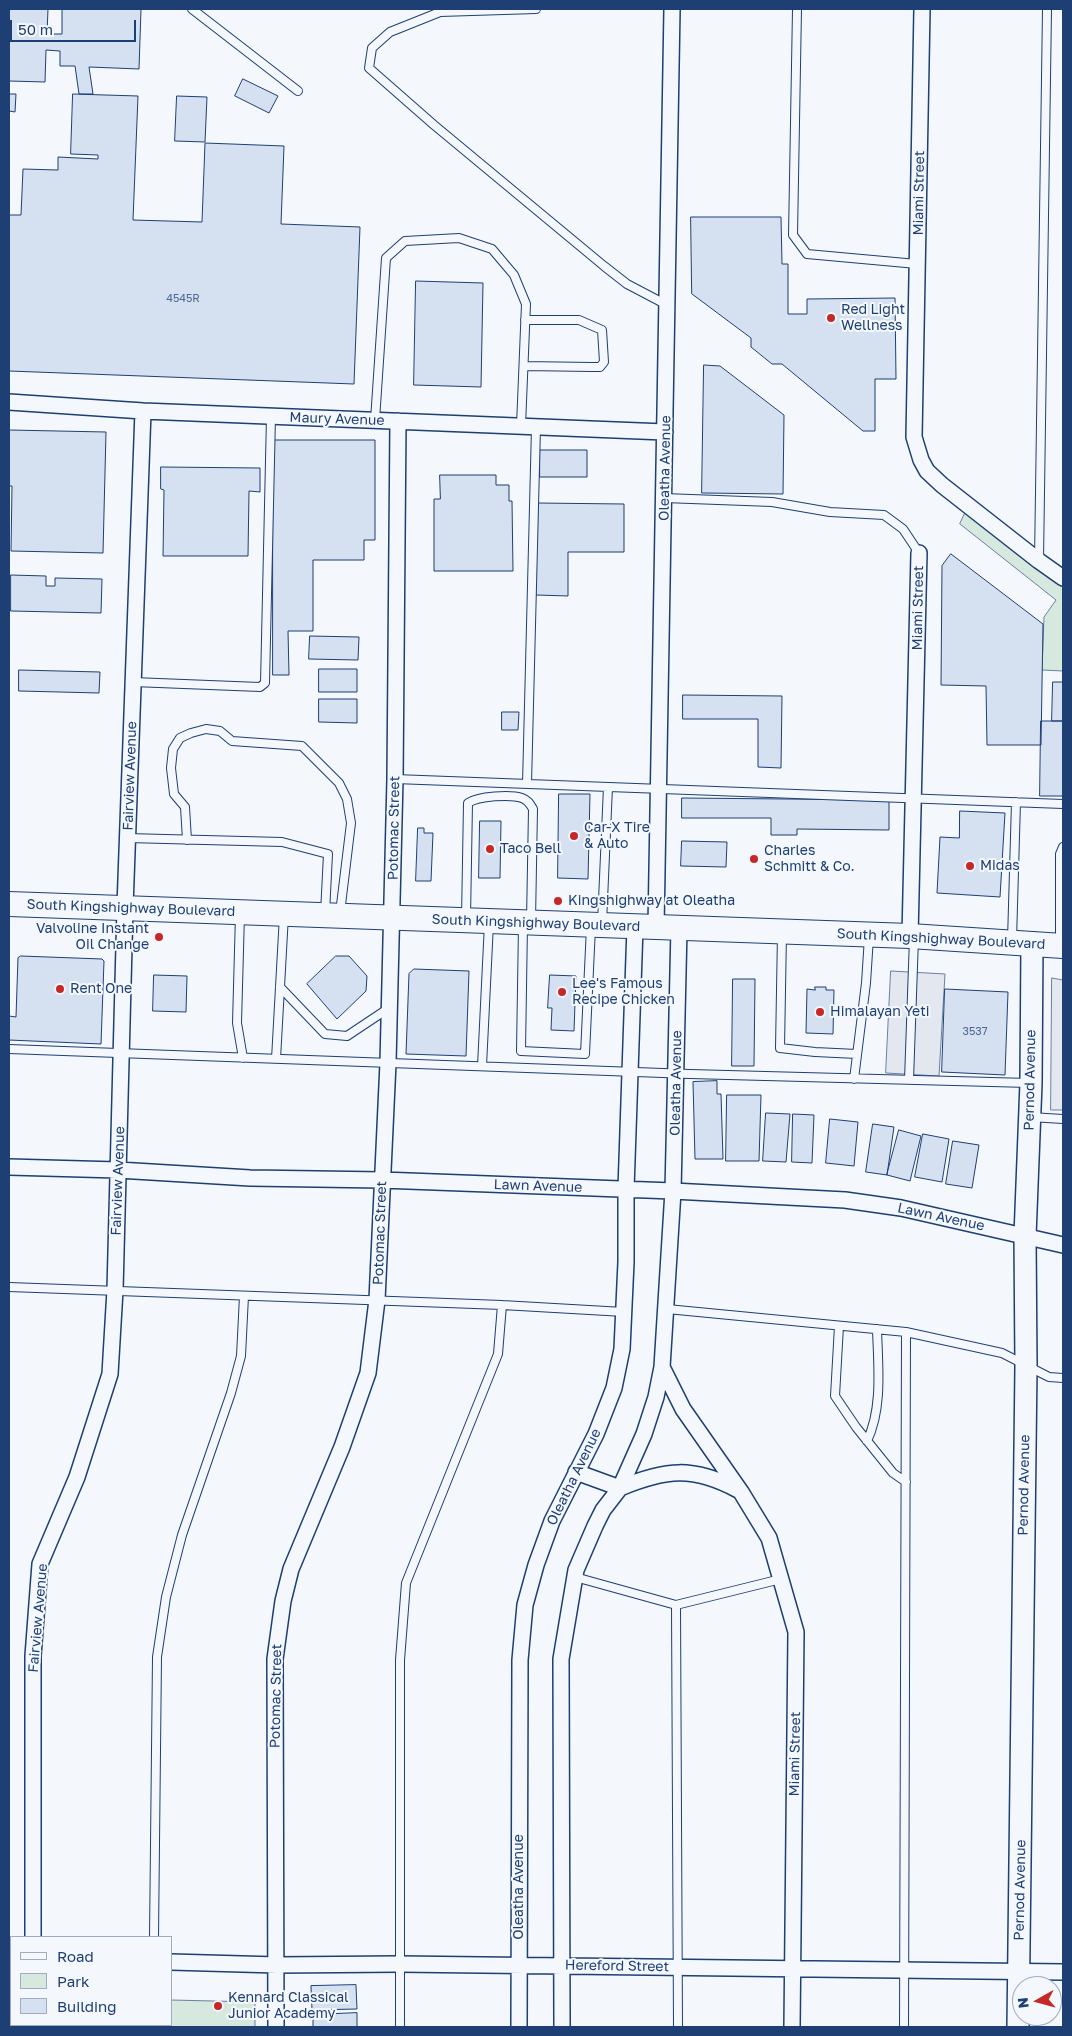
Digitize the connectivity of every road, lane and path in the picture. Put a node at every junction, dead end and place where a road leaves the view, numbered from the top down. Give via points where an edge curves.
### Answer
1 (192, 9) edge
2 (536, 9) edge
3 (672, 9) edge
4 (797, 9) edge
5 (922, 9) edge
6 (1047, 9) edge
7 (298, 91) dead end
8 (917, 264) junction
9 (667, 305) junction
10 (525, 320) junction
11 (524, 366) junction
12 (9, 402) edge
13 (143, 411) junction
14 (271, 416) junction
15 (375, 420) junction
16 (398, 421) junction
17 (521, 426) junction
18 (536, 427) junction
19 (665, 432) junction
20 (664, 498) junction
21 (919, 553) joint
22 (1039, 561) junction
23 (1063, 578) edge
24 (133, 682) junction
25 (396, 779) junction
26 (527, 784) junction
27 (608, 787) junction
28 (659, 789) junction
29 (915, 799) junction
30 (1016, 802) junction
31 (1063, 804) edge
32 (127, 838) junction
33 (187, 840) junction
34 (1063, 847) edge
35 (9, 904) edge
36 (125, 907) junction
37 (240, 912) junction
38 (284, 913) junction
39 (333, 915) junction
40 (392, 917) junction
41 (477, 921) junction
42 (527, 923) junction
43 (596, 925) junction
44 (657, 927) junction
45 (782, 931) junction
46 (869, 934) junction
47 (912, 936) junction
48 (1022, 943) junction
49 (1062, 946) edge
50 (280, 987) junction
51 (389, 1008) junction
52 (9, 1049) edge
53 (122, 1053) junction
54 (857, 1054) junction
55 (243, 1058) junction
56 (276, 1059) junction
57 (388, 1063) junction
58 (482, 1066) junction
59 (629, 1072) junction
60 (676, 1074) junction
61 (854, 1079) junction
62 (909, 1080) junction
63 (1031, 1083) junction
64 (1030, 1117) junction
65 (1063, 1119) edge
66 (9, 1167) edge
67 (118, 1170) junction
68 (382, 1180) junction
69 (626, 1189) junction
70 (673, 1191) junction
71 (1025, 1236) junction
72 (1063, 1245) edge
73 (9, 1287) edge
74 (115, 1290) junction
75 (244, 1296) junction
76 (377, 1300) junction
77 (502, 1305) junction
78 (667, 1309) junction
79 (624, 1312) junction
80 (839, 1326) junction
81 (877, 1329) junction
82 (906, 1332) junction
83 (662, 1367) junction
84 (1026, 1367) junction
85 (1063, 1378) edge
86 (867, 1441) junction
87 (576, 1472) junction
88 (906, 1482) junction
89 (620, 1488) junction
90 (741, 1492) junction
91 (575, 1577) junction
92 (781, 1579) junction
93 (676, 1605) junction
94 (33, 1936) edge
95 (154, 1936) edge
96 (172, 1962) edge
97 (400, 1964) junction
98 (277, 1965) junction
99 (519, 1966) junction
100 (562, 1966) junction
101 (678, 1967) junction
102 (792, 1968) junction
103 (905, 1970) junction
104 (1019, 1972) junction
105 (1063, 1972) edge
106 (276, 2027) edge
107 (400, 2027) edge
108 (519, 2027) edge
109 (562, 2027) edge
110 (678, 2027) edge
111 (792, 2027) edge
112 (904, 2027) edge
113 (1018, 2027) edge

1 - 7 lane
2 - 9 lane via 440,12 390,32 372,48 369,68 626,284
3 - 9 street, Oleatha Avenue
4 - 8 lane via 793,235 807,254
5 - 8 street, Miami Street
6 - 22 lane
8 - 22 street, Miami Street via 914,437 921,460 942,485
9 - 19 street, Oleatha Avenue
10 - 11 lane
10 - 11 lane via 579,320 602,330 604,362 600,367
10 - 15 lane via 526,304 514,275 492,249 459,238 405,241 386,258
11 - 17 lane
12 - 13 street, Maury Avenue
13 - 14 street, Maury Avenue
13 - 24 street, Fairview Avenue
14 - 15 street, Maury Avenue
14 - 24 lane via 265,683 260,687
15 - 16 street, Maury Avenue
16 - 17 street, Maury Avenue
16 - 25 street, Potomac Street
17 - 18 street, Maury Avenue
18 - 19 street, Maury Avenue
18 - 26 lane
19 - 20 street, Oleatha Avenue
20 - 21 lane, Miami Street via 772,502 830,512 884,515 903,529
20 - 28 street, Oleatha Avenue
21 - 29 street, Miami Street
22 - 23 street, Miami Street
24 - 32 street, Fairview Avenue
25 - 26 lane
25 - 40 street, Potomac Street
26 - 27 lane
27 - 28 lane
27 - 43 lane
28 - 29 lane
28 - 44 street, Oleatha Avenue
29 - 30 lane
29 - 47 street, Miami Street
30 - 31 lane
30 - 48 lane
32 - 33 lane
32 - 36 street, Fairview Avenue
33 - 39 lane via 282,842 328,854
33 - 39 lane via 185,806 174,794 171,768 173,749 180,738 206,729 220,731 232,741 302,746 339,783 347,799 351,823
34 - 49 lane via 1060,854
35 - 36 main road, South Kingshighway Boulevard
36 - 37 main road, South Kingshighway Boulevard
36 - 53 street, Fairview Avenue
37 - 38 main road, South Kingshighway Boulevard
37 - 55 lane via 236,1022
38 - 39 main road, South Kingshighway Boulevard
38 - 50 lane
39 - 40 main road, South Kingshighway Boulevard
40 - 41 main road, South Kingshighway Boulevard
40 - 51 street, Potomac Street
41 - 42 main road, South Kingshighway Boulevard
41 - 42 lane via 466,809 468,803 482,797 516,797 524,798 533,809
41 - 58 lane
42 - 43 main road, South Kingshighway Boulevard
42 - 43 lane via 521,1051 585,1054
43 - 44 main road, South Kingshighway Boulevard
44 - 45 main road, South Kingshighway Boulevard
44 - 59 street, Oleatha Avenue
44 - 60 street, Oleatha Avenue
45 - 46 main road, South Kingshighway Boulevard
45 - 54 lane via 780,1048
46 - 47 main road, South Kingshighway Boulevard
46 - 54 lane
47 - 48 main road, South Kingshighway Boulevard
47 - 62 lane
48 - 49 main road, South Kingshighway Boulevard
48 - 63 street, Pernod Avenue
50 - 51 lane via 325,1034 347,1036
50 - 56 lane
51 - 57 street, Potomac Street
52 - 53 lane
53 - 55 lane
53 - 67 street, Fairview Avenue
54 - 61 lane
55 - 56 lane
56 - 57 lane
57 - 58 lane
57 - 68 street, Potomac Street
58 - 59 lane
59 - 60 lane
59 - 69 street, Oleatha Avenue
60 - 61 lane
60 - 70 street, Oleatha Avenue
61 - 62 lane
62 - 63 lane
63 - 64 street, Pernod Avenue
64 - 65 lane
64 - 71 street, Pernod Avenue
66 - 67 street, Lawn Avenue
67 - 68 street, Lawn Avenue via 250,1178
67 - 74 street, Fairview Avenue
68 - 69 street, Lawn Avenue
68 - 76 street, Potomac Street
69 - 70 street, Lawn Avenue
69 - 79 street, Oleatha Avenue
70 - 71 street, Lawn Avenue via 845,1200 901,1208
70 - 78 street, Oleatha Avenue
71 - 72 street, Lawn Avenue
71 - 84 street, Pernod Avenue
73 - 74 lane
74 - 75 lane
74 - 94 street, Fairview Avenue via 110,1374 77,1477 40,1564 33,1656
75 - 76 lane
75 - 95 lane via 241,1356 182,1535 166,1597 157,1658
76 - 77 lane
76 - 98 street, Potomac Street via 368,1373 342,1447 291,1569 283,1601 275,1659
77 - 79 lane
77 - 97 lane via 498,1354 406,1583 400,1660
78 - 80 lane
78 - 83 street, Oleatha Avenue
79 - 87 street, Oleatha Avenue via 622,1349 614,1388 596,1434
80 - 81 lane
80 - 86 lane via 835,1396
81 - 82 lane
81 - 86 lane via 878,1388 872,1430
82 - 84 lane via 1002,1353
82 - 88 lane
83 - 89 street, Oleatha Avenue via 644,1434
83 - 90 street, Miami Street via 683,1409
84 - 85 lane via 1049,1377
84 - 104 street, Pernod Avenue
86 - 88 lane via 893,1472
87 - 89 street
87 - 99 street, Oleatha Avenue via 552,1521 525,1605 520,1660
88 - 103 lane
89 - 90 street, Miami Street via 647,1477 682,1473 720,1480
89 - 91 street, Oleatha Avenue via 603,1510
90 - 92 street, Miami Street via 769,1538
91 - 93 lane
91 - 100 street, Oleatha Avenue via 561,1659
92 - 93 lane
92 - 102 street, Miami Street via 796,1632
93 - 101 lane
96 - 98 street, Hereford Street
97 - 98 street, Hereford Street
97 - 99 street, Hereford Street
97 - 107 lane
98 - 106 street, Potomac Street
99 - 100 street, Hereford Street
99 - 108 street, Oleatha Avenue
100 - 101 street, Hereford Street
100 - 109 street, Oleatha Avenue
101 - 102 street, Hereford Street
101 - 110 lane
102 - 103 street, Hereford Street
102 - 111 street, Miami Street
103 - 104 street, Hereford Street
103 - 112 lane
104 - 105 street, Hereford Street
104 - 113 street, Pernod Avenue

